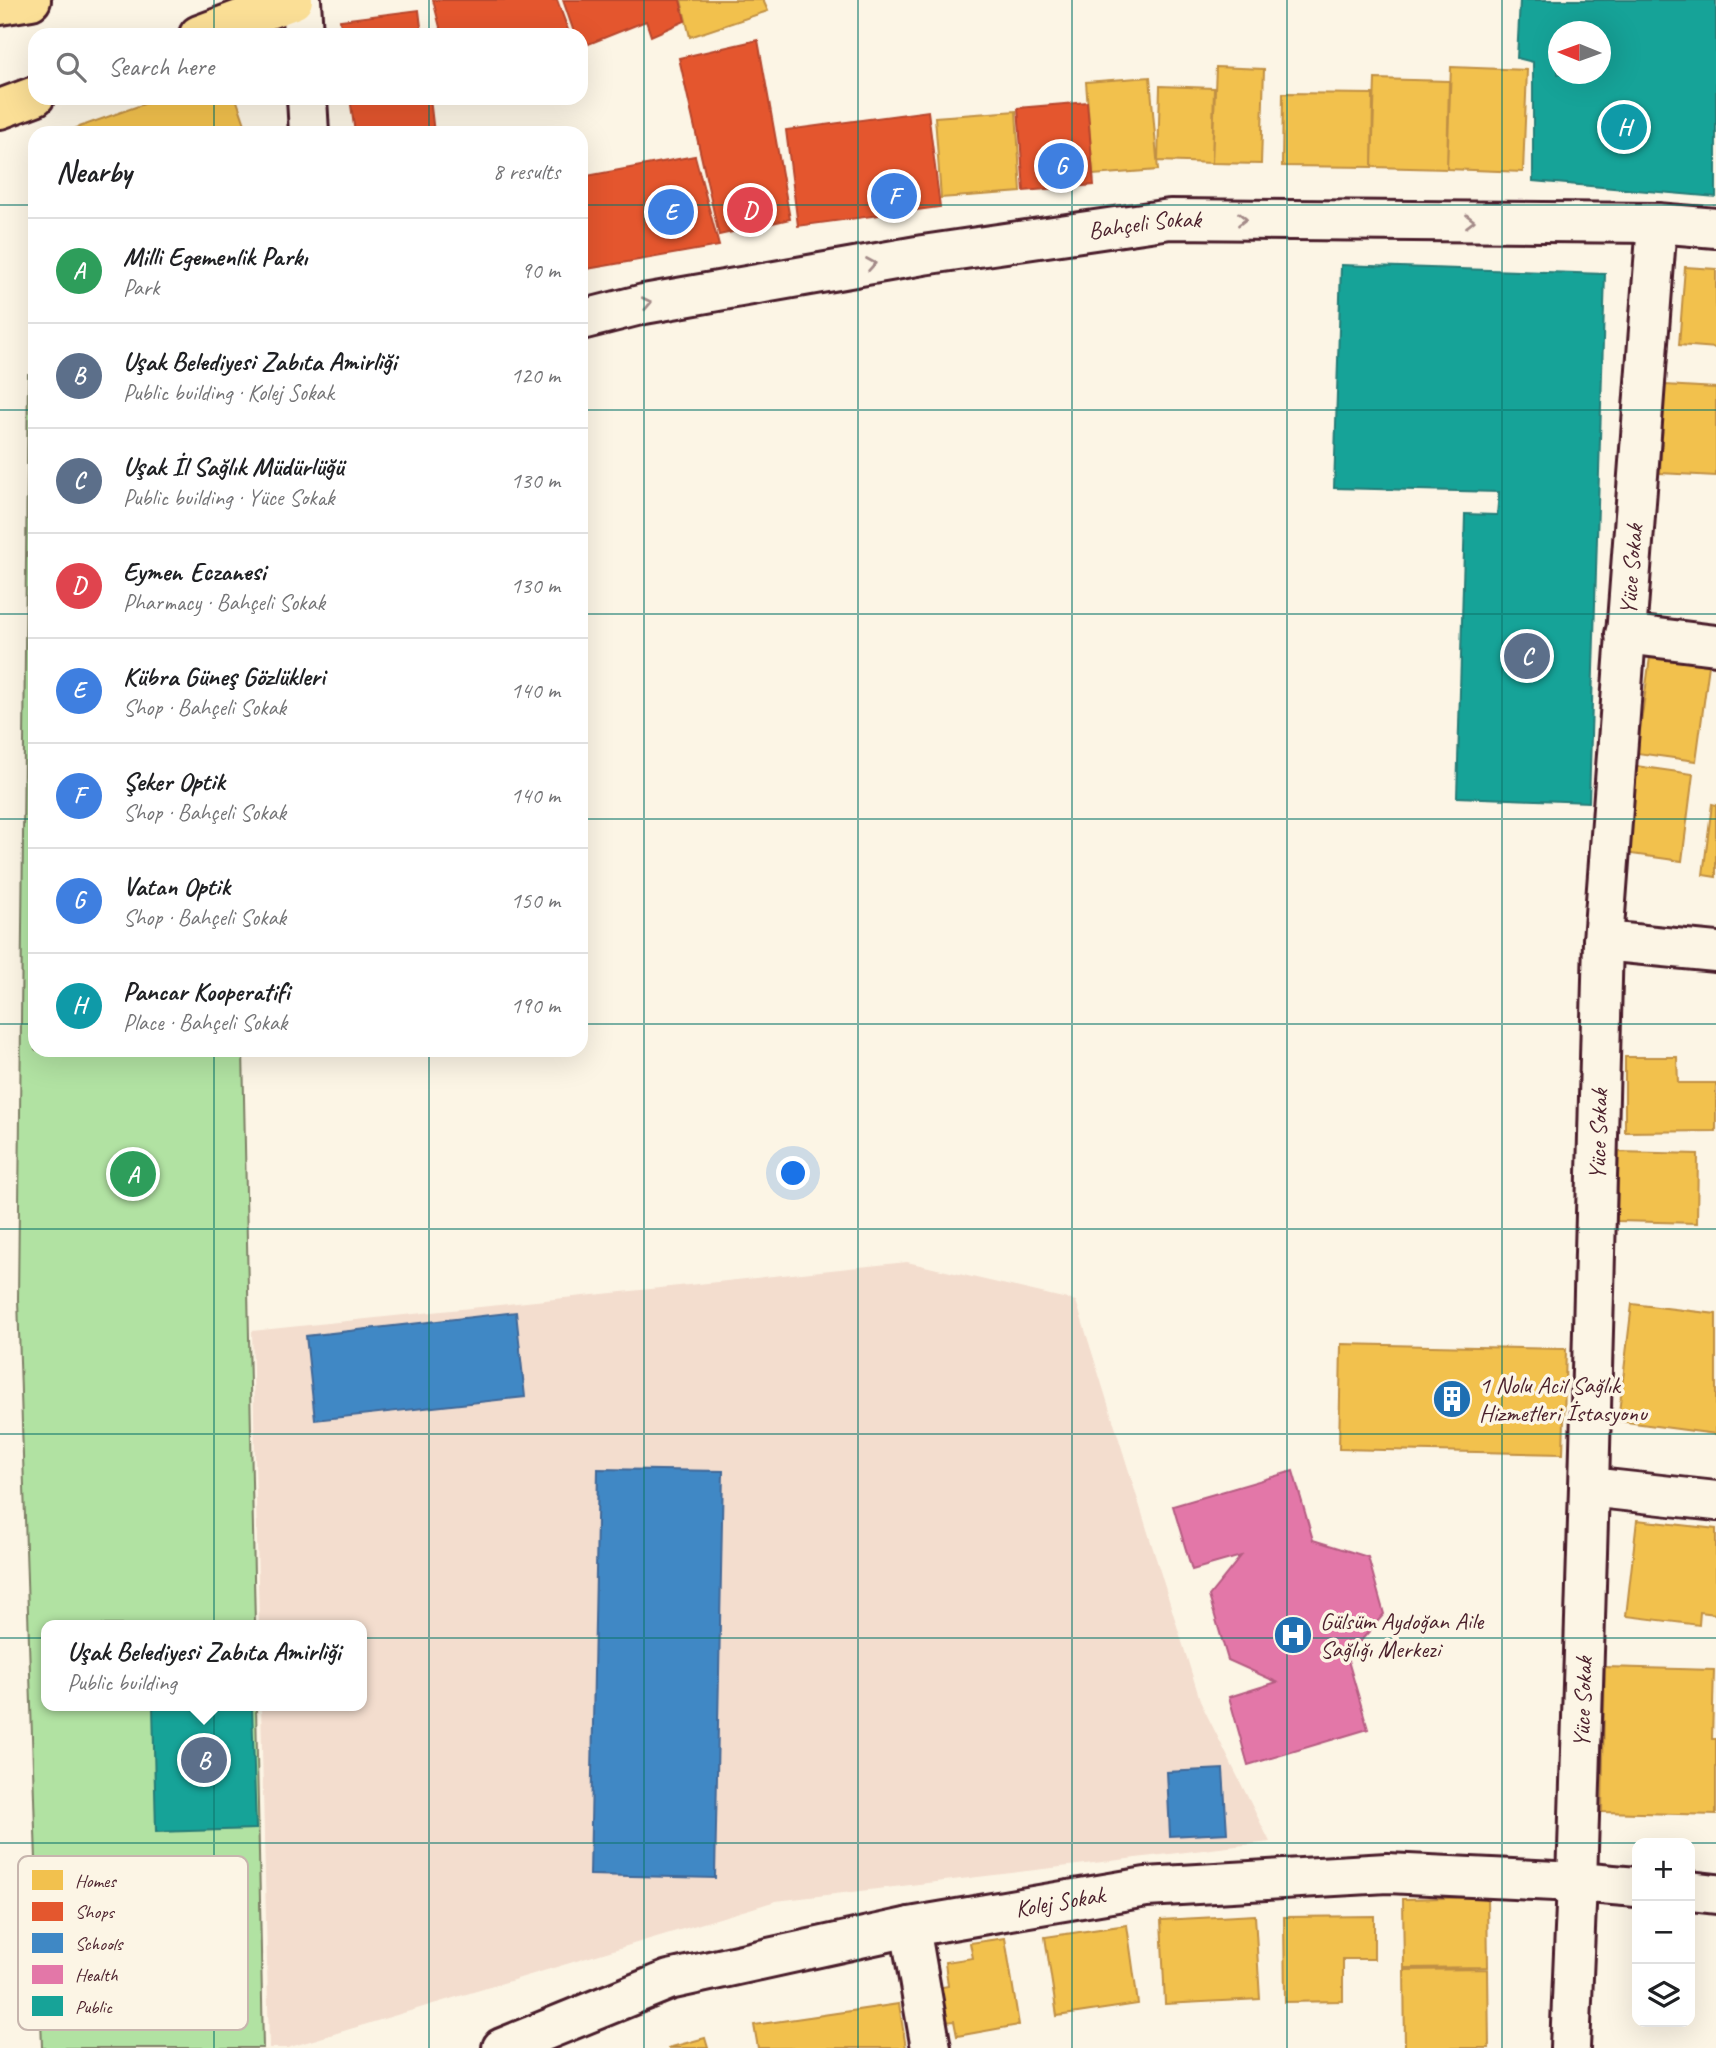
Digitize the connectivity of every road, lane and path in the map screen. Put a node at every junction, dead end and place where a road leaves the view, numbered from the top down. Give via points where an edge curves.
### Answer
1 (32, 0) edge
2 (293, 0) edge
3 (301, 0) edge
4 (0, 5) edge
5 (218, 28) edge
6 (303, 28) edge
7 (28, 99) edge
8 (307, 105) edge
9 (0, 109) edge
10 (309, 126) edge
11 (1657, 223) junction
12 (1716, 228) edge
13 (588, 318) edge
14 (1625, 634) junction
15 (1716, 645) edge
16 (1603, 941) junction
17 (1716, 952) edge
18 (1589, 1487) junction
19 (1716, 1501) edge
20 (1577, 1882) junction
21 (1632, 1887) edge
22 (1695, 1892) edge
23 (1716, 1894) edge
24 (910, 1927) junction
25 (502, 2048) edge
26 (931, 2048) edge
27 (1570, 2048) edge

1 - 4 main road
2 - 5 main road
3 - 6 street
7 - 9 main road
8 - 10 street
11 - 12 street, Bahçeli Sokak
13 -> 11 street, Bahçeli Sokak via 643,304 909,257 1170,219
11 - 14 street, Yüce Sokak
14 - 15 street
14 - 16 street, Yüce Sokak
16 - 17 street
16 - 18 street, Yüce Sokak
18 - 19 street
18 - 20 street, Yüce Sokak
20 - 21 street, Kolej Sokak
20 - 24 street, Kolej Sokak via 1387,1873 1146,1887
20 - 27 street, Yüce Sokak
22 - 23 street
24 - 25 street, Kolej Sokak via 669,1980
24 - 26 street

